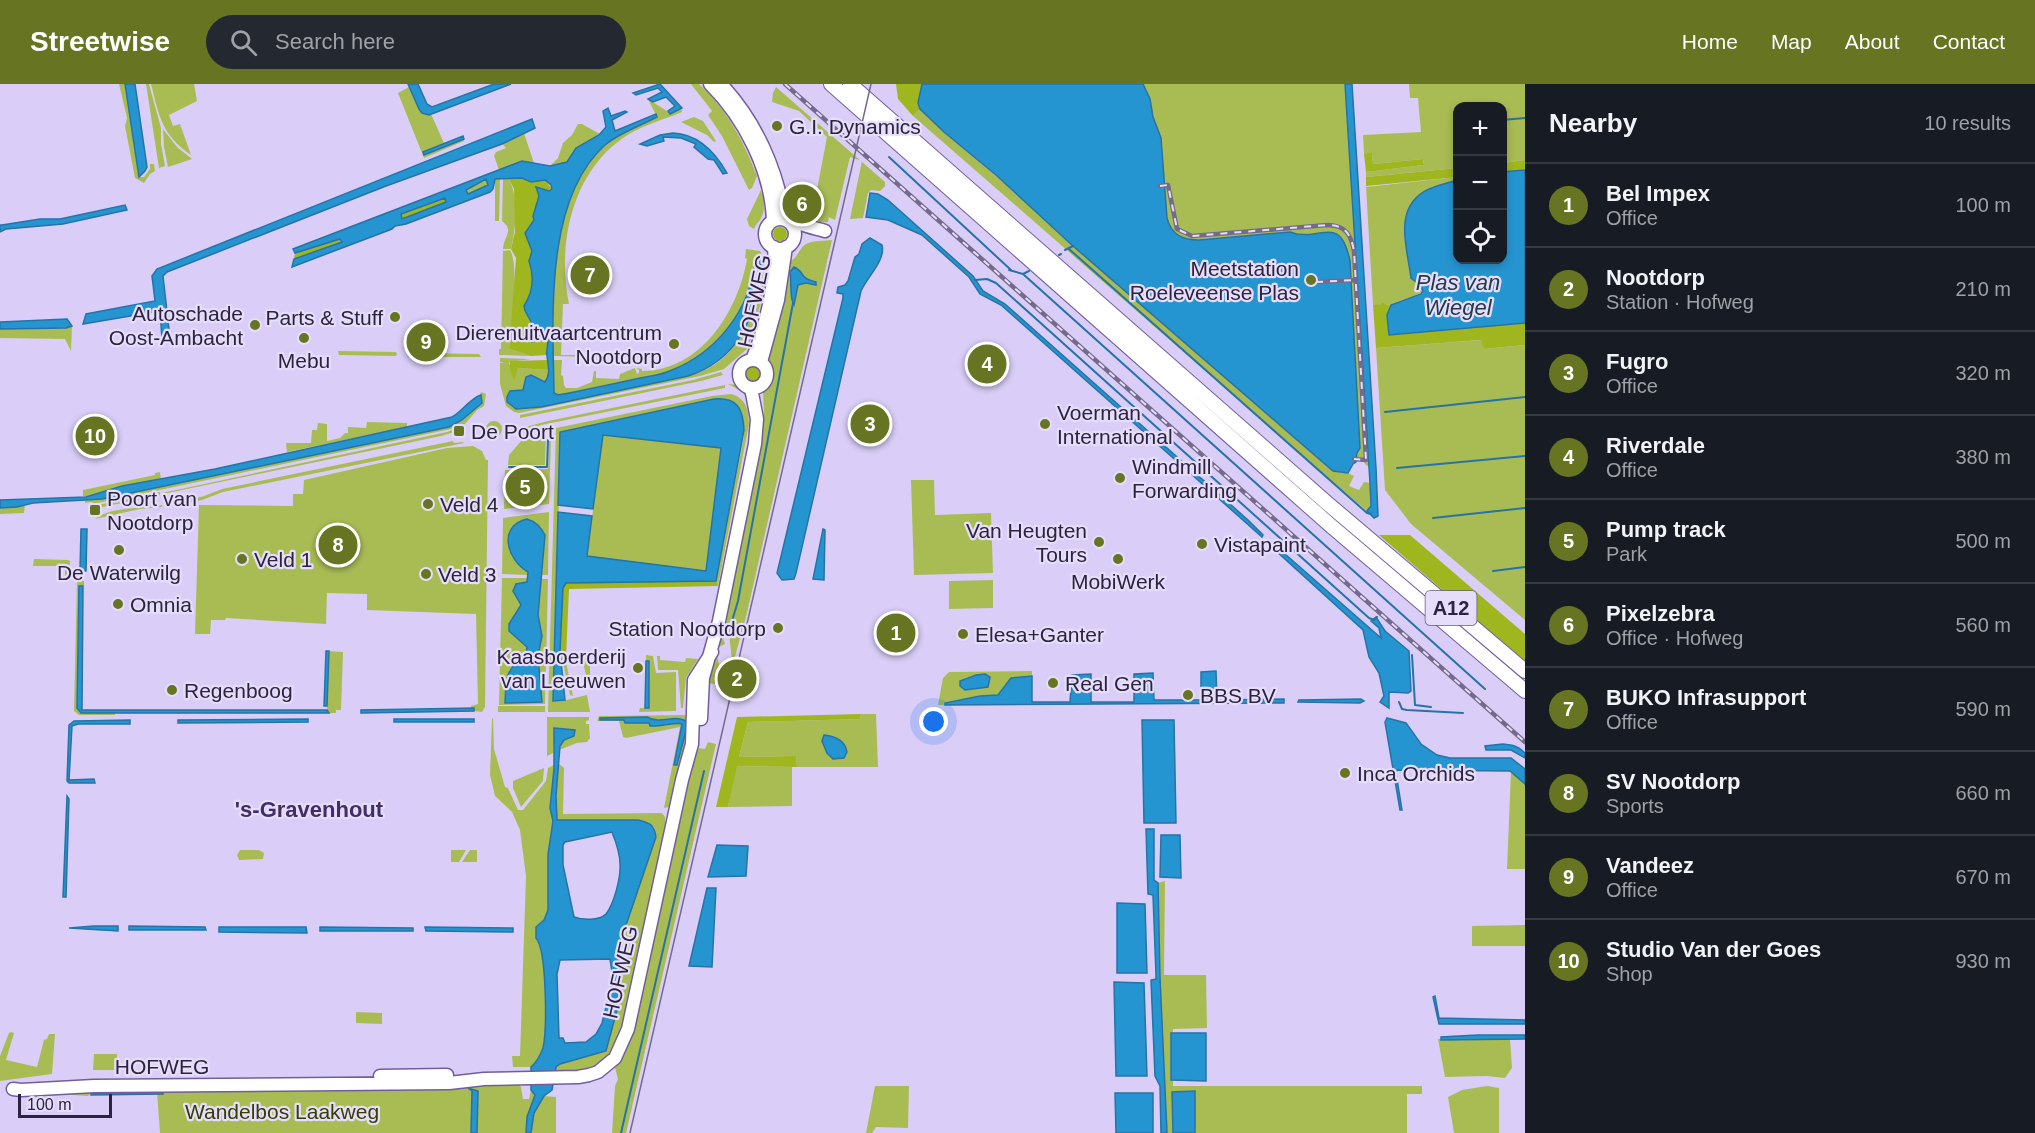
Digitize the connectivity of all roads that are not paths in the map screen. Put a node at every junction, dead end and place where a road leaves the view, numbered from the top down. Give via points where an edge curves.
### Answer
1 (710, 84) edge
2 (721, 84) edge
3 (831, 84) edge
4 (850, 84) edge
5 (779, 192) junction
6 (779, 220) junction
7 (825, 231) dead end
8 (780, 247) junction
9 (756, 361) junction
10 (756, 387) junction
11 (1525, 671) edge
12 (1525, 691) edge
13 (7, 1090) edge

1 - 6 main road via 735,114 750,141
2 - 5 main road via 756,130
3 - 12 highway, A12 via 1330,525
4 - 11 highway, A12 via 1327,503
5 - 6 main road
5 - 7 main road via 794,221
6 - 8 main road via 767,226 765,236 768,242
6 - 8 main road via 791,224 795,231 792,242
8 - 9 main road, HOFWEG
9 - 10 main road via 767,372 765,381
9 - 10 main road via 744,363 739,373 742,384
10 - 13 main road, HOFWEG via 761,418 702,687 700,738 682,780 624,1041 615,1058 598,1072 564,1078 427,1084 55,1084

